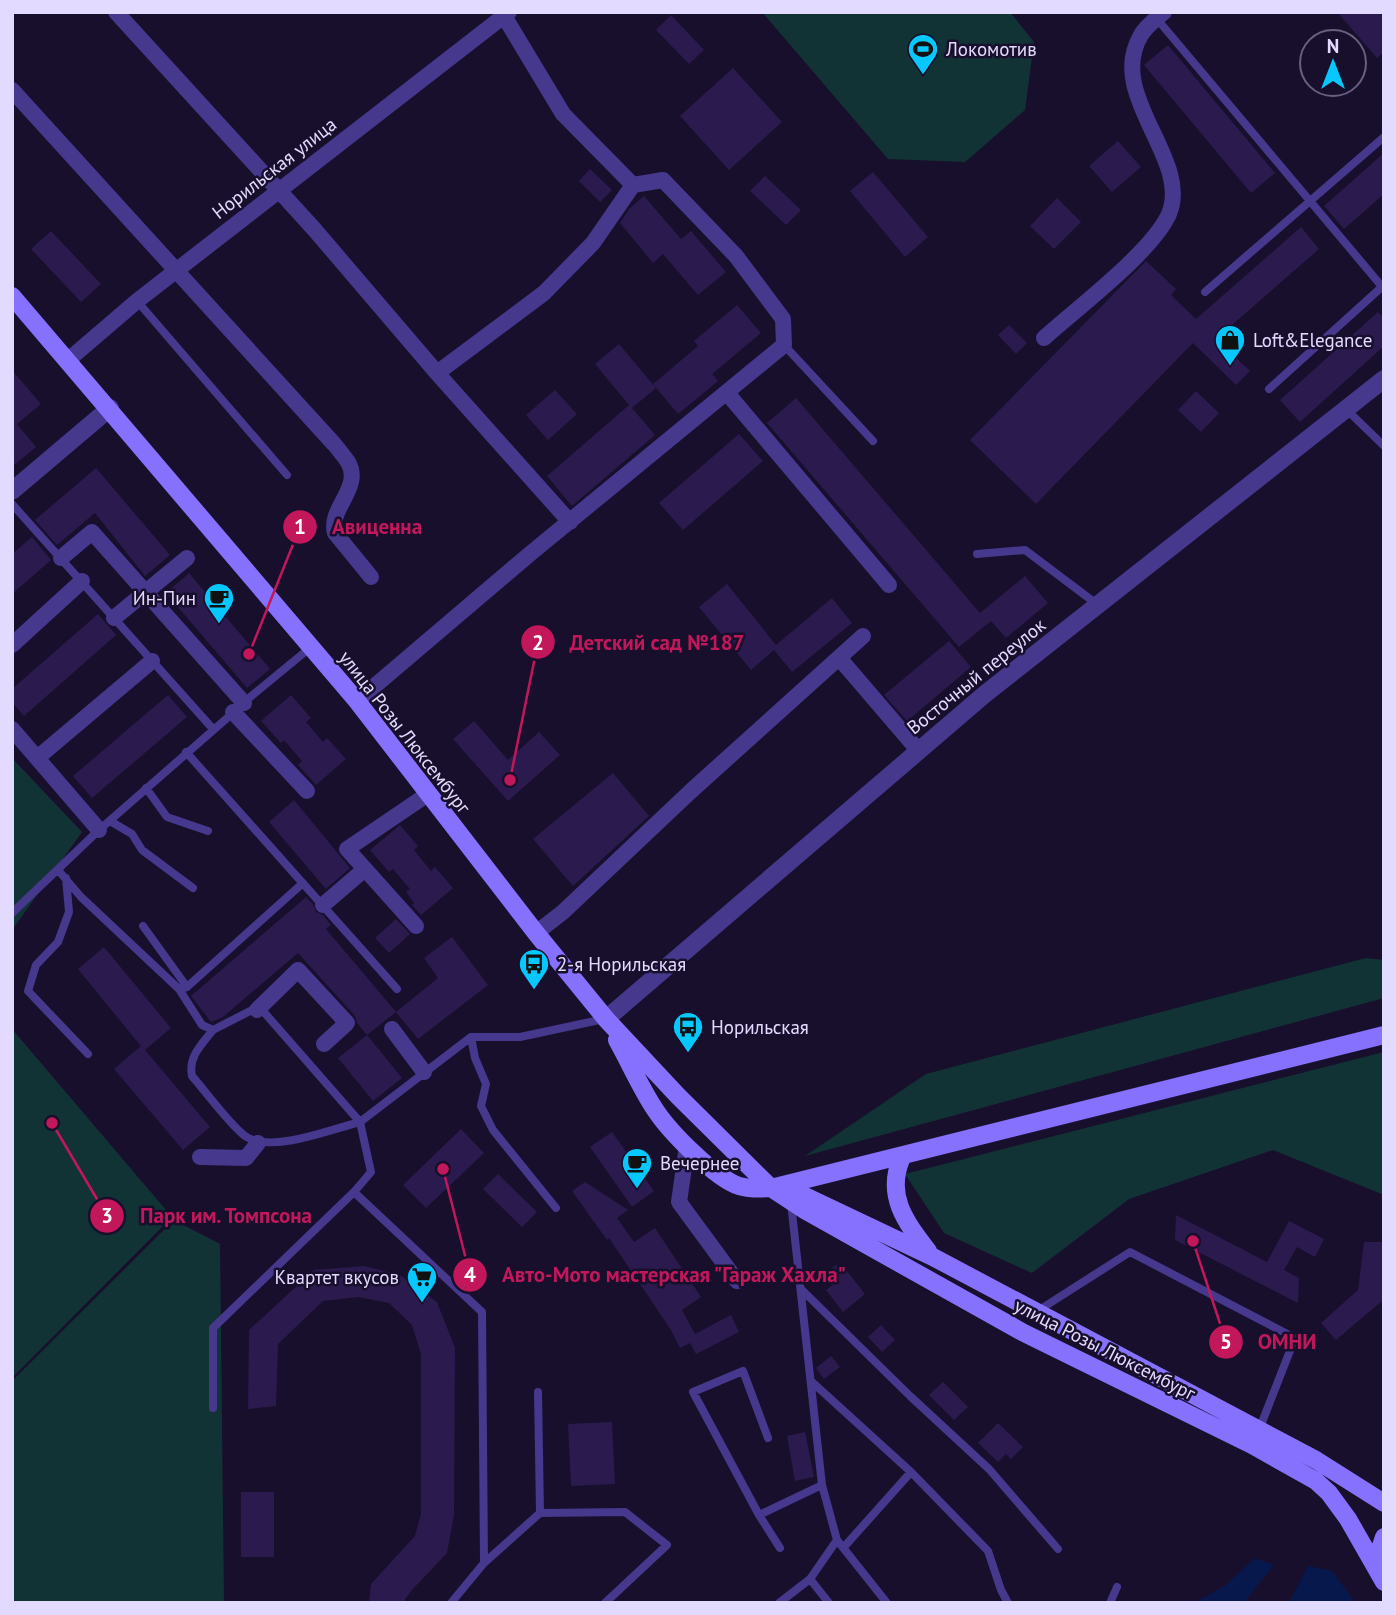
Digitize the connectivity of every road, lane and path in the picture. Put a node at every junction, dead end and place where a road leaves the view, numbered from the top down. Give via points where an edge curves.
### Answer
1 (116, 12) edge
2 (506, 14) edge
3 (1160, 15) edge
4 (12, 90) edge
5 (1384, 137) edge
6 (633, 185) junction
7 (279, 191) junction
8 (1309, 200) junction
9 (176, 270) junction
10 (1383, 287) edge
11 (1205, 292) dead end
12 (12, 296) edge
13 (137, 300) junction
14 (1044, 338) dead end
15 (784, 345) junction
16 (67, 361) junction
17 (437, 373) junction
18 (1384, 379) edge
19 (1269, 389) dead end
20 (727, 393) junction
21 (110, 408) junction
22 (1347, 410) junction
23 (873, 442) dead end
24 (1384, 446) edge
25 (288, 475) dead end
26 (12, 491) edge
27 (12, 504) edge
28 (570, 522) junction
29 (977, 554) dead end
30 (61, 558) junction
31 (187, 558) dead end
32 (371, 577) dead end
33 (82, 581) junction
34 (889, 585) dead end
35 (145, 592) junction
36 (1098, 605) junction
37 (114, 618) junction
38 (863, 636) dead end
39 (12, 645) edge
40 (311, 647) junction
41 (840, 659) junction
42 (152, 661) junction
43 (357, 701) junction
44 (238, 708) junction
45 (12, 729) edge
46 (213, 729) junction
47 (918, 750) junction
48 (186, 752) junction
49 (37, 758) junction
50 (146, 788) junction
51 (307, 790) dead end
52 (428, 794) junction
53 (104, 825) junction
54 (208, 831) dead end
55 (365, 869) junction
56 (58, 870) junction
57 (66, 878) junction
58 (303, 883) junction
59 (193, 888) dead end
60 (323, 905) junction
61 (12, 914) edge
62 (143, 926) dead end
63 (416, 926) dead end
64 (536, 933) junction
65 (183, 988) junction
66 (397, 989) dead end
67 (257, 1010) junction
68 (606, 1019) junction
69 (392, 1029) dead end
70 (213, 1030) junction
71 (1384, 1035) edge
72 (471, 1037) junction
73 (324, 1044) dead end
74 (88, 1054) dead end
75 (424, 1072) junction
76 (360, 1122) junction
77 (258, 1143) junction
78 (687, 1146) junction
79 (200, 1157) dead end
80 (902, 1157) junction
81 (771, 1188) junction
82 (355, 1192) junction
83 (791, 1200) junction
84 (556, 1208) dead end
85 (932, 1255) junction
86 (737, 1281) dead end
87 (802, 1290) junction
88 (1035, 1312) junction
89 (1024, 1333) junction
90 (812, 1382) junction
91 (538, 1392) dead end
92 (213, 1408) dead end
93 (768, 1438) dead end
94 (1256, 1438) junction
95 (911, 1472) junction
96 (822, 1485) junction
97 (1384, 1503) edge
98 (540, 1513) junction
99 (759, 1515) junction
100 (1384, 1536) edge
101 (837, 1540) junction
102 (844, 1547) junction
103 (780, 1548) dead end
104 (1058, 1549) dead end
105 (484, 1563) junction
106 (1384, 1572) edge
107 (810, 1579) junction
108 (1384, 1582) edge
109 (1118, 1587) dead end
110 (451, 1603) edge
111 (606, 1603) edge
112 (779, 1603) edge
113 (829, 1603) edge
114 (887, 1603) edge
115 (1008, 1603) edge
116 (1110, 1603) edge

1 - 7 street
2 - 6 street via 563,114
2 - 7 street, Норильская улица
3 - 8 lane
3 - 14 street via 1136,46 1133,79 1167,166 1172,196 1169,213 1147,245
4 - 9 street
5 - 8 lane
6 - 15 street via 663,180 736,256 783,319
6 - 17 street via 593,243 544,293
7 - 9 street, Норильская улица
7 - 17 street
8 - 10 lane
8 - 11 lane
9 - 13 street, Норильская улица
9 - 32 street via 349,464 350,489 335,533
10 - 19 lane
12 - 16 main road, улица Розы Люксембург
13 - 16 street, Норильская улица
13 - 25 lane
15 - 20 street
15 - 23 lane
16 - 21 main road, улица Розы Люксембург
17 - 28 street
18 - 22 street, Восточный переулок
20 - 28 street
20 - 34 street
21 - 26 street
21 - 40 main road, улица Розы Люксембург
22 - 24 lane
22 - 36 street, Восточный переулок
27 - 30 lane
28 - 43 street
29 - 36 lane via 1025,550
30 - 33 lane
30 - 35 street via 93,532
31 - 35 street
33 - 37 lane
33 - 39 street
35 - 37 street
35 - 44 street
36 - 47 street, Восточный переулок
37 - 42 lane
38 - 41 street
40 - 43 main road, улица Розы Люксембург
40 - 44 lane
41 - 47 street
41 - 64 street
42 - 46 lane
42 - 49 street
43 - 52 main road, улица Розы Люксембург
44 - 46 lane
44 - 51 street
45 - 49 street
46 - 48 lane
47 - 68 street, Восточный переулок
48 - 50 lane
48 - 58 lane
49 - 53 street
50 - 53 lane
50 - 54 lane via 167,817
52 - 55 street via 347,849
52 - 64 main road, улица Розы Люксембург
53 - 56 lane
53 - 59 lane via 132,834 142,850
55 - 60 street
55 - 63 street
56 - 57 lane
56 - 61 lane
57 - 65 lane via 81,897
57 - 74 lane via 69,912 58,942 36,965 27,991
58 - 60 lane
58 - 65 lane
60 - 66 lane
62 - 65 lane
64 - 68 main road, улица Розы Люксембург
65 - 70 lane via 202,1025
67 - 70 lane
67 - 73 street via 298,970 347,1023
67 - 76 lane via 271,1018
68 - 72 lane via 520,1037
68 - 78 main road via 657,1112
68 - 81 main road, улица Розы Люксембург
69 - 75 street
70 - 77 lane via 193,1055 192,1076 245,1136
71 - 80 main road
72 - 75 lane
72 - 84 lane via 486,1084 481,1107 493,1130
75 - 76 lane
76 - 77 lane via 280,1143
76 - 82 lane via 371,1172
77 - 79 street via 246,1157
78 - 81 main road via 737,1186
78 - 86 street via 679,1202
80 - 81 main road
80 - 85 main road via 895,1171 896,1195 906,1223
81 - 83 main road, улица Розы Люксембург
81 - 85 main road, улица Розы Люксембург via 794,1191
82 - 92 lane via 213,1328
82 - 105 lane via 481,1312
83 - 87 lane
83 - 89 main road, улица Розы Люксембург
85 - 88 main road, улица Розы Люксембург
87 - 90 lane
87 - 104 lane via 989,1469
88 - 89 main road
88 - 94 main road, улица Розы Люксембург
88 - 94 lane via 1130,1252 1295,1338
89 - 94 main road, улица Розы Люксембург
90 - 95 lane
90 - 96 lane
91 - 98 lane
93 - 99 lane via 743,1371 693,1392
94 - 97 main road, улица Розы Люксембург via 1317,1460
94 - 108 main road, улица Розы Люксембург via 1326,1489
95 - 102 lane
95 - 115 lane via 988,1551
96 - 99 lane
96 - 101 lane
98 - 105 lane
98 - 111 lane via 625,1512 667,1545
99 - 103 lane
100 - 106 main road via 1380,1549
101 - 102 lane
101 - 107 lane
102 - 114 lane
105 - 110 lane
107 - 112 lane
107 - 113 lane
109 - 116 lane

